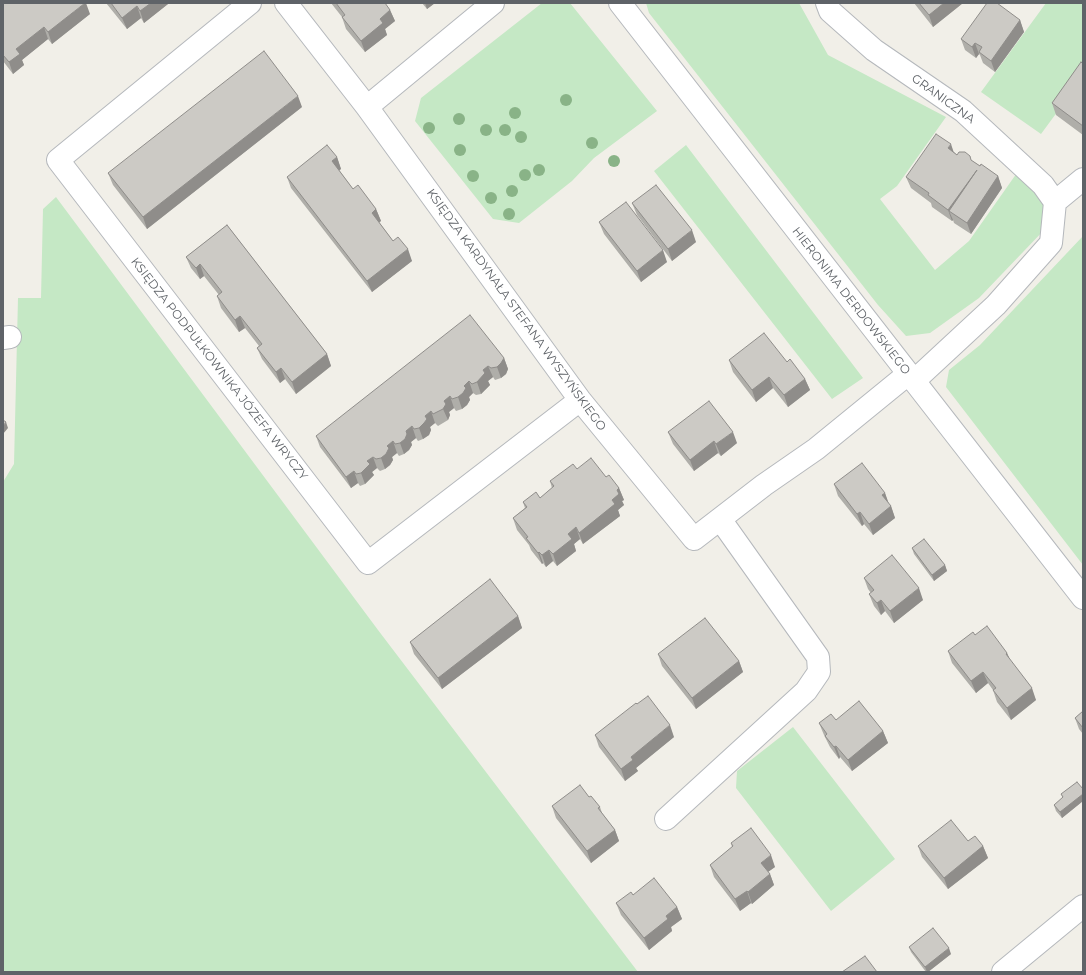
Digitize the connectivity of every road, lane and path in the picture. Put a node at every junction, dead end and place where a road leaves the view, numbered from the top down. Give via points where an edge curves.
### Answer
1 (250, 3) edge
2 (286, 3) edge
3 (493, 3) edge
4 (620, 3) edge
5 (827, 3) edge
6 (367, 107) junction
7 (1083, 179) edge
8 (1055, 202) junction
9 (911, 377) junction
10 (580, 400) junction
11 (720, 518) junction
12 (1083, 598) edge
13 (666, 818) dead end
14 (1083, 906) edge
15 (1003, 972) edge

1 - 10 street, KSIĘDZA PODPUŁKOWNIKA JÓZEFA WRYCZY via 58,160 368,563
2 - 6 street, KSIĘDZA KARDYNAŁA STEFANA WYSZYŃSKIEGO
3 - 6 street
4 - 9 street, HIERONIMA DERDOWSKIEGO
5 - 8 street, GRANICZNA via 830,10 874,50 963,111 1043,185
6 - 10 street, KSIĘDZA KARDYNAŁA STEFANA WYSZYŃSKIEGO
7 - 8 street
8 - 9 street via 1051,243 996,305
9 - 11 street, KSIĘDZA KARDYNAŁA STEFANA WYSZYŃSKIEGO
9 - 12 street, HIERONIMA DERDOWSKIEGO
10 - 11 street, KSIĘDZA KARDYNAŁA STEFANA WYSZYŃSKIEGO via 694,539
11 - 13 street via 818,657 819,672 806,691
14 - 15 street

